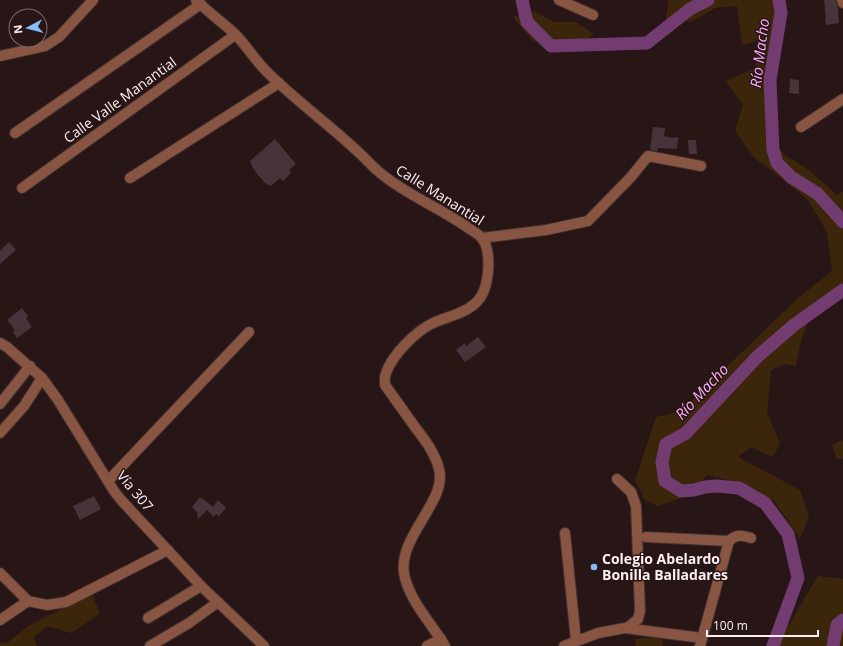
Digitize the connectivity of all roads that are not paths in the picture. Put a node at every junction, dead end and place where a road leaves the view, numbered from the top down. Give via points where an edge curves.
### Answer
1 (93, 0) edge
2 (559, 0) edge
3 (842, 0) edge
4 (199, 1) edge
5 (843, 3) edge
6 (593, 15) dead end
7 (235, 35) junction
8 (0, 56) edge
9 (279, 83) junction
10 (843, 99) edge
11 (801, 126) dead end
12 (15, 134) dead end
13 (701, 166) dead end
14 (130, 178) dead end
15 (22, 188) dead end
16 (482, 238) junction
17 (249, 332) dead end
18 (0, 343) edge
19 (30, 366) junction
20 (42, 378) junction
21 (0, 404) edge
22 (0, 433) edge
23 (617, 479) dead end
24 (108, 481) junction
25 (565, 533) dead end
26 (646, 537) dead end
27 (751, 538) dead end
28 (729, 541) junction
29 (168, 550) junction
30 (0, 573) edge
31 (201, 586) junction
32 (28, 601) junction
33 (218, 602) junction
34 (148, 618) dead end
35 (0, 620) edge
36 (627, 628) junction
37 (576, 641) junction
38 (443, 642) edge
39 (701, 642) edge
40 (261, 645) edge
41 (150, 646) edge
42 (427, 646) edge
43 (564, 646) edge

1 - 8 street via 59,37 45,46
2 - 6 street
3 - 5 street
4 - 7 street, Calle Manantial
4 - 12 street
7 - 9 street, Calle Manantial via 265,71
7 - 15 street, Calle Valle Manantial
9 - 14 street
9 - 16 street, Calle Manantial via 379,172 409,194 445,213
10 - 11 street
13 - 16 street via 648,156 588,221 546,230
16 - 38 street, Calle Manantial via 489,263 487,283 482,294 471,308 432,324 416,335 396,355 385,378 385,385 433,452 439,468 441,479 437,492 414,534 405,555 404,566 405,578 413,597
17 - 24 street
18 - 19 street, Vía 307
19 - 20 street, Vía 307
19 - 21 street
20 - 22 street via 24,406
20 - 24 street, Vía 307
23 - 36 street via 631,492 636,506 640,612 638,619
24 - 29 street, Vía 307 via 122,501
25 - 37 street
26 - 28 street
27 - 28 street via 743,535
28 - 39 street
29 - 31 street, Vía 307
29 - 32 street via 66,602 47,605
30 - 32 street
31 - 33 street, Vía 307
31 - 34 street
32 - 35 street
33 - 40 street, Vía 307
33 - 41 street
36 - 37 street via 598,632
36 - 39 street
37 - 43 street
38 - 42 street

